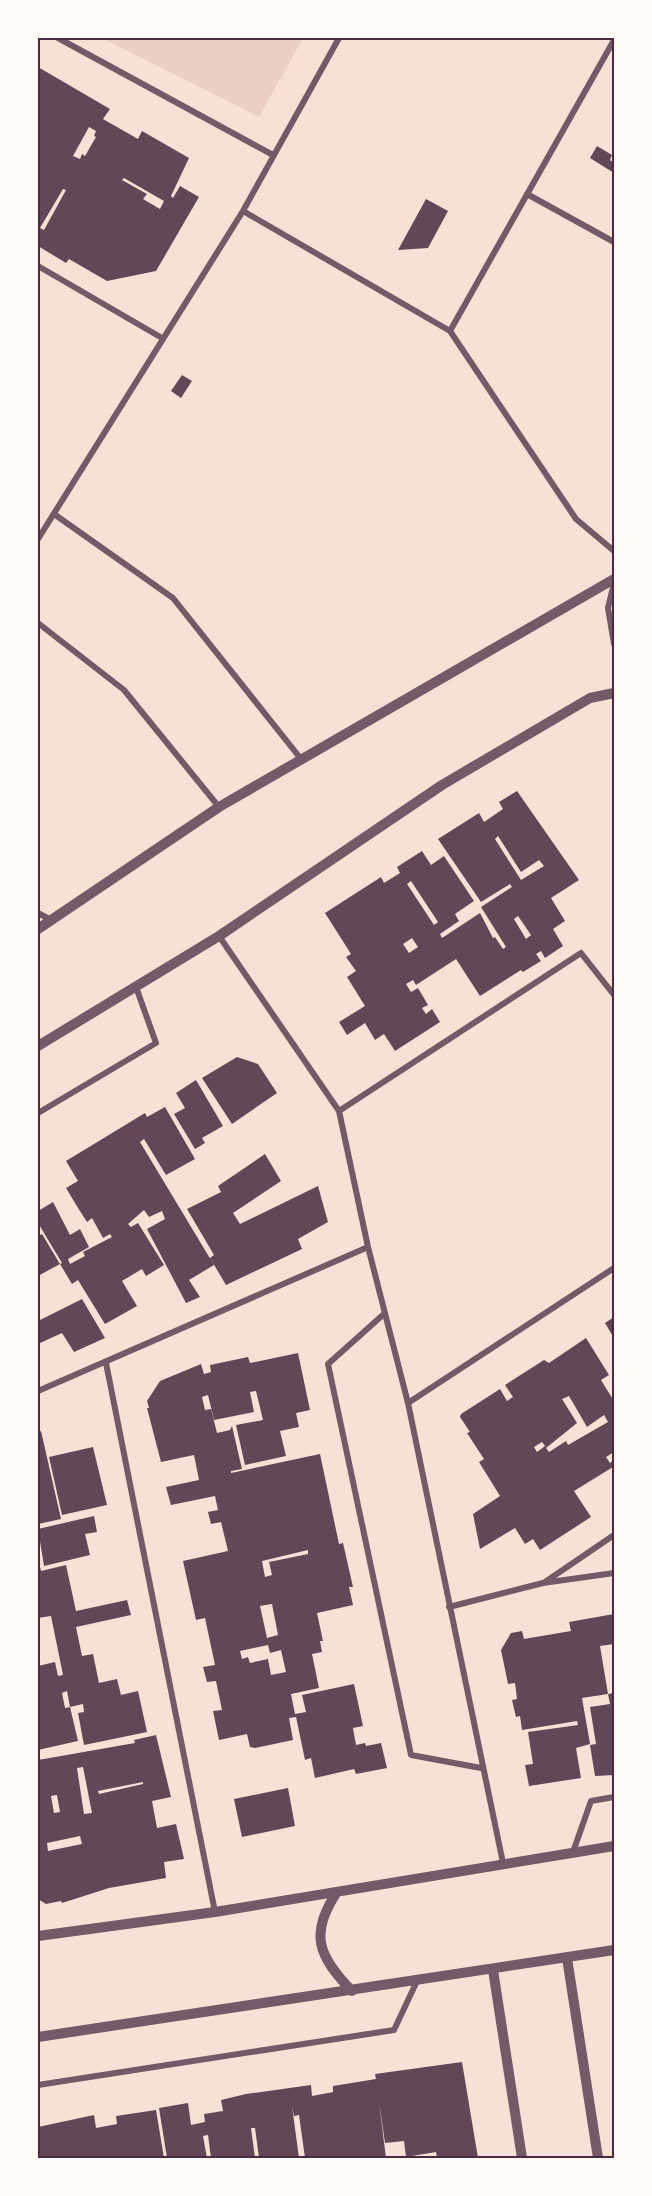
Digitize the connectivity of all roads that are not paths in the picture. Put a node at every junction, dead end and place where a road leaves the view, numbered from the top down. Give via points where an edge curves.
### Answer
1 (58, 38) edge
2 (339, 38) edge
3 (615, 40) edge
4 (273, 155) junction
5 (527, 194) junction
6 (243, 211) junction
7 (615, 242) edge
8 (38, 266) edge
9 (450, 331) junction
10 (162, 338) junction
11 (54, 514) junction
12 (38, 539) edge
13 (615, 551) edge
14 (615, 581) edge
15 (38, 623) edge
16 (615, 644) edge
17 (615, 693) edge
18 (301, 759) junction
19 (219, 807) junction
20 (38, 913) edge
21 (52, 920) junction
22 (38, 929) edge
23 (219, 936) junction
24 (136, 987) junction
25 (615, 996) edge
26 (38, 1047) edge
27 (339, 1111) junction
28 (38, 1113) edge
29 (368, 1247) junction
30 (615, 1268) edge
31 (385, 1313) junction
32 (106, 1363) junction
33 (38, 1391) edge
34 (408, 1403) junction
35 (615, 1535) edge
36 (615, 1573) edge
37 (543, 1583) junction
38 (449, 1607) junction
39 (481, 1768) junction
40 (615, 1797) edge
41 (615, 1845) edge
42 (573, 1852) junction
43 (503, 1863) junction
44 (337, 1892) junction
45 (215, 1912) junction
46 (38, 1936) edge
47 (615, 1950) edge
48 (567, 1958) junction
49 (493, 1970) junction
50 (417, 1982) junction
51 (352, 1991) junction
52 (38, 2037) edge
53 (38, 2085) edge
54 (522, 2158) edge
55 (598, 2158) edge

1 - 4 street
2 - 4 street
3 - 5 street
4 - 6 street
5 - 7 street
5 - 9 street
6 - 9 street
6 - 10 street
8 - 10 street
9 - 13 street via 576,519
10 - 11 street
11 - 12 street
11 - 18 street via 173,598
14 - 16 street via 608,608
14 - 18 street
15 - 19 street via 124,690
17 - 23 street via 590,698 442,785
18 - 19 street
19 - 21 street
20 - 21 street
21 - 22 street
23 - 24 street
23 - 27 street
24 - 26 street
24 - 28 street via 156,1043
25 - 27 street via 580,952
27 - 29 street
29 - 31 street
29 - 32 street
30 - 34 street
31 - 34 street
31 - 39 street via 328,1364 411,1755
32 - 33 street
32 - 45 street
34 - 38 street
35 - 37 street
36 - 37 street
37 - 38 street
38 - 39 street
39 - 43 street
40 - 42 street via 591,1801
41 - 42 street
42 - 43 street
43 - 44 street
44 - 45 street
44 - 51 street via 319,1928 332,1970
45 - 46 street
47 - 48 street
48 - 49 street
48 - 55 street
49 - 50 street
49 - 54 street
50 - 51 street
50 - 53 street via 394,2030
51 - 52 street

